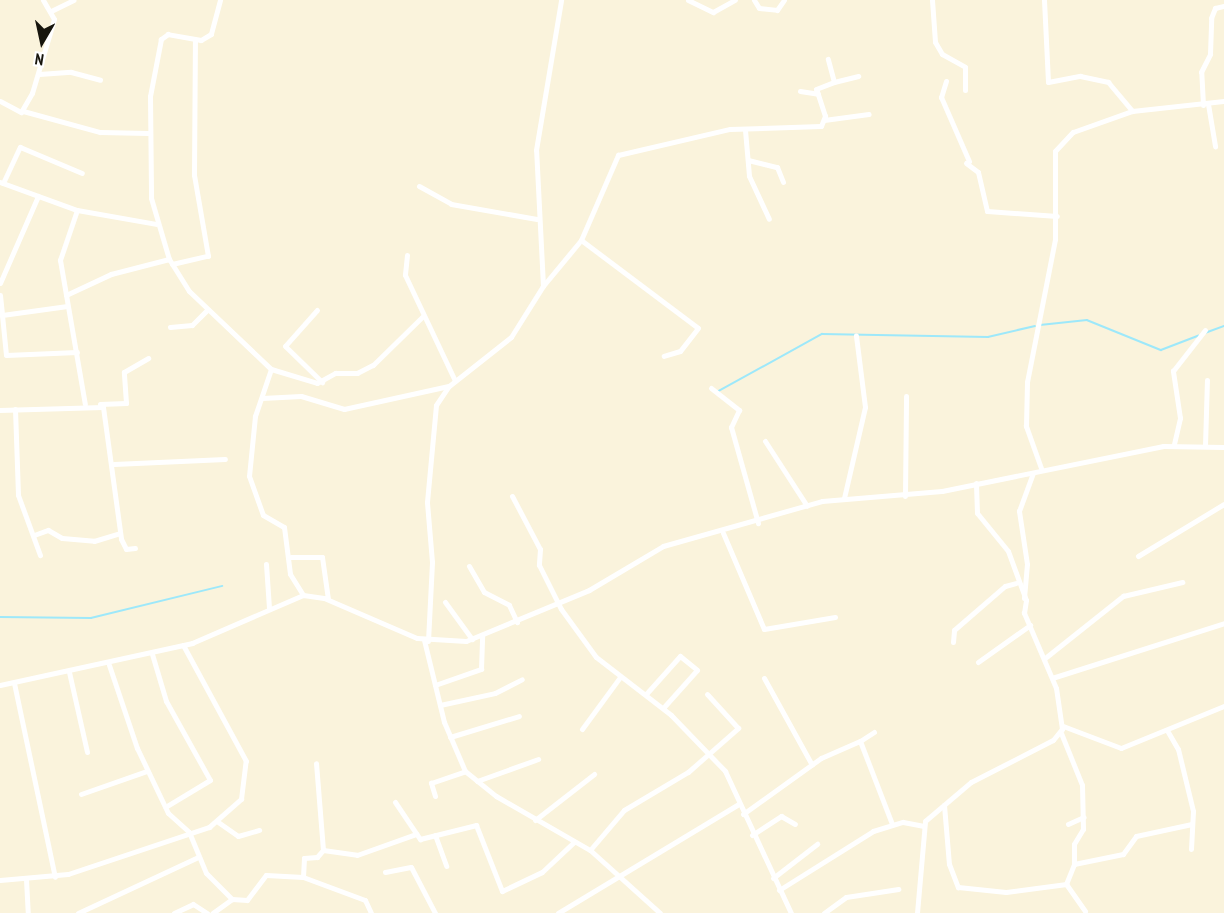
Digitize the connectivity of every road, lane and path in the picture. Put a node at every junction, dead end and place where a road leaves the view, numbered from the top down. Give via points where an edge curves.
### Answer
1 (43, 0) edge
2 (74, 0) edge
3 (220, 0) edge
4 (561, 0) edge
5 (688, 0) edge
6 (735, 0) edge
7 (754, 0) edge
8 (784, 0) edge
9 (932, 0) edge
10 (1044, 0) edge
11 (1224, 6) edge
12 (51, 11) junction
13 (195, 40) junction
14 (828, 59) dead end
15 (39, 74) junction
16 (858, 76) dead end
17 (100, 80) dead end
18 (946, 81) dead end
19 (834, 82) junction
20 (965, 90) dead end
21 (800, 91) dead end
22 (818, 94) junction
23 (0, 101) edge
24 (1224, 101) edge
25 (1206, 104) junction
26 (23, 111) junction
27 (1132, 111) junction
28 (869, 114) dead end
29 (824, 120) junction
30 (745, 130) junction
31 (148, 133) junction
32 (1215, 146) dead end
33 (747, 158) junction
34 (82, 173) dead end
35 (1, 182) edge
36 (783, 182) dead end
37 (419, 186) dead end
38 (38, 196) junction
39 (77, 210) junction
40 (1057, 216) junction
41 (537, 219) junction
42 (769, 219) dead end
43 (156, 224) junction
44 (581, 240) junction
45 (407, 255) dead end
46 (170, 262) junction
47 (0, 283) edge
48 (543, 286) junction
49 (0, 295) edge
50 (66, 295) junction
51 (68, 306) junction
52 (317, 310) dead end
53 (206, 311) junction
54 (2, 315) junction
55 (423, 316) junction
56 (171, 327) dead end
57 (1205, 330) dead end
58 (856, 336) dead end
59 (77, 352) junction
60 (664, 356) dead end
61 (148, 358) dead end
62 (271, 369) junction
63 (1207, 380) dead end
64 (455, 381) junction
65 (322, 382) junction
66 (449, 386) junction
67 (711, 388) dead end
68 (906, 396) dead end
69 (262, 398) junction
70 (85, 404) junction
71 (100, 404) junction
72 (15, 409) junction
73 (0, 410) edge
74 (765, 441) dead end
75 (1174, 444) junction
76 (1205, 446) junction
77 (1224, 447) edge
78 (225, 459) dead end
79 (114, 464) junction
80 (1041, 468) junction
81 (1033, 473) junction
82 (1022, 476) junction
83 (976, 483) junction
84 (1028, 484) junction
85 (512, 496) dead end
86 (905, 496) junction
87 (844, 498) junction
88 (1224, 504) edge
89 (807, 506) junction
90 (758, 523) junction
91 (120, 532) junction
92 (723, 533) junction
93 (34, 535) junction
94 (135, 548) dead end
95 (40, 555) dead end
96 (1138, 556) dead end
97 (291, 557) junction
98 (266, 564) dead end
99 (470, 566) dead end
100 (1182, 582) dead end
101 (1016, 584) junction
102 (303, 595) junction
103 (1024, 598) junction
104 (328, 599) junction
105 (557, 601) junction
106 (445, 602) dead end
107 (269, 608) junction
108 (835, 617) dead end
109 (517, 622) junction
110 (1224, 623) edge
111 (1030, 625) junction
112 (482, 636) junction
113 (472, 639) junction
114 (426, 640) junction
115 (953, 642) dead end
116 (183, 645) junction
117 (152, 654) junction
118 (1045, 658) junction
119 (978, 662) dead end
120 (109, 665) junction
121 (69, 672) junction
122 (620, 677) junction
123 (764, 678) dead end
124 (1052, 678) junction
125 (522, 679) dead end
126 (14, 683) junction
127 (0, 685) edge
128 (435, 685) junction
129 (707, 693) dead end
130 (646, 694) junction
131 (440, 705) junction
132 (1224, 706) edge
133 (663, 708) junction
134 (519, 716) dead end
135 (1063, 726) junction
136 (582, 729) dead end
137 (874, 732) dead end
138 (1168, 732) junction
139 (1061, 733) junction
140 (450, 737) junction
141 (860, 741) junction
142 (87, 752) dead end
143 (713, 754) junction
144 (538, 759) dead end
145 (316, 763) dead end
146 (812, 765) junction
147 (147, 771) junction
148 (465, 771) junction
149 (594, 774) dead end
150 (477, 781) junction
151 (81, 794) dead end
152 (435, 796) dead end
153 (395, 802) dead end
154 (739, 804) junction
155 (944, 805) junction
156 (165, 807) junction
157 (743, 814) junction
158 (1084, 817) junction
159 (535, 820) junction
160 (218, 822) junction
161 (795, 824) dead end
162 (892, 824) junction
163 (1068, 824) dead end
164 (1192, 824) junction
165 (923, 826) junction
166 (258, 830) dead end
167 (189, 832) junction
168 (416, 834) junction
169 (435, 835) junction
170 (752, 835) junction
171 (574, 842) junction
172 (817, 844) dead end
173 (1191, 849) dead end
174 (323, 850) junction
175 (590, 850) junction
176 (198, 857) junction
177 (1074, 864) junction
178 (446, 866) dead end
179 (385, 872) dead end
180 (620, 874) junction
181 (55, 877) junction
182 (303, 877) junction
183 (773, 878) junction
184 (26, 879) junction
185 (0, 880) edge
186 (1066, 884) junction
187 (898, 889) dead end
188 (779, 890) junction
189 (231, 899) junction
190 (1085, 911) dead end
191 (27, 913) edge
192 (78, 913) edge
193 (174, 913) edge
194 (207, 913) edge
195 (213, 913) edge
196 (371, 913) edge
197 (435, 913) edge
198 (558, 913) edge
199 (660, 913) edge
200 (791, 913) edge
201 (824, 913) edge
202 (917, 913) edge

1 - 12 street
2 - 12 street
3 - 13 street via 217,24
4 - 41 street via 538,129
5 - 6 street via 713,12
7 - 8 street via 759,8 777,10
9 - 20 street via 935,42 942,54 965,67
10 - 27 street via 1048,82 1080,76 1108,82
11 - 25 street via 1215,9 1211,18 1210,54 1201,72
12 - 15 street via 54,18
13 - 31 street via 168,34 160,39
13 - 46 street via 194,175 208,256
14 - 19 street
15 - 17 street via 71,72
15 - 26 street
16 - 19 street
18 - 40 street via 941,97 968,162 978,172 987,211
19 - 22 street via 818,86
21 - 22 street
22 - 29 street
23 - 26 street
24 - 25 street
25 - 27 street
25 - 32 street
26 - 31 street via 100,132
27 - 40 street via 1073,132 1055,151
28 - 29 street
29 - 30 street via 815,127
30 - 33 street
30 - 44 street via 703,134 676,144 655,142 618,154
31 - 43 street
33 - 36 street via 751,164 777,167
33 - 42 street
34 - 35 street via 20,147
35 - 38 street
37 - 41 street via 451,204
38 - 39 street
38 - 47 street
39 - 43 street
39 - 50 street via 60,260
40 - 80 street via 1027,382 1026,426
41 - 48 street
43 - 46 street
44 - 48 street
44 - 60 street via 698,328 681,351
45 - 55 street via 405,274
46 - 50 street via 111,274
46 - 53 street
48 - 64 street via 506,343
49 - 54 street
50 - 51 street
51 - 54 street
51 - 59 street
52 - 65 street via 285,346
53 - 56 street via 192,325
53 - 62 street
54 - 59 street via 6,356
55 - 64 street
55 - 65 street via 367,370 335,373
57 - 75 street via 1173,371 1180,418
58 - 87 street via 866,407
59 - 70 street
61 - 71 street via 124,372 126,403
62 - 65 street
62 - 69 street
63 - 76 street
64 - 66 street
66 - 69 street via 344,409 302,396
66 - 114 street via 436,405 434,470 428,496 432,562
67 - 90 street via 739,410 731,427
68 - 86 street
69 - 97 street via 253,423 251,487 264,515 284,527
70 - 71 street
70 - 72 street
71 - 79 street
72 - 73 street
72 - 93 street via 18,495
74 - 89 street
75 - 76 street
75 - 80 street
76 - 77 street
78 - 79 street
79 - 91 street
80 - 81 street
81 - 82 street
81 - 84 street
82 - 83 street
82 - 84 street
83 - 86 street
83 - 101 street via 977,513 1006,547
84 - 103 street via 1019,511 1027,564
85 - 105 street via 540,549 538,565
86 - 87 street
87 - 89 street
88 - 96 street
89 - 90 street
90 - 92 street
91 - 93 street via 94,542 62,538 48,530
91 - 94 street via 123,546
92 - 105 street via 663,546 618,575
92 - 108 street via 764,628
93 - 95 street
97 - 102 street via 290,574
97 - 104 street via 322,557
98 - 107 street
99 - 109 street via 484,592 509,605
100 - 118 street via 1123,596
101 - 103 street
101 - 115 street via 1005,586 954,630
102 - 104 street
102 - 107 street
103 - 111 street
104 - 114 street
105 - 109 street
105 - 122 street via 600,662
106 - 113 street
107 - 116 street
109 - 112 street
110 - 124 street
111 - 118 street
111 - 119 street
112 - 113 street
112 - 128 street via 481,669
113 - 114 street
114 - 128 street
116 - 117 street
116 - 160 street via 246,761 244,793
117 - 120 street
117 - 156 street via 172,713 210,780
118 - 124 street
120 - 121 street
120 - 147 street
121 - 126 street
121 - 142 street
122 - 130 street
122 - 136 street
123 - 146 street
124 - 135 street
125 - 131 street via 495,693
126 - 127 street
126 - 181 street
128 - 131 street
129 - 143 street via 738,728
130 - 133 street
130 - 133 street via 680,656 689,663 697,670
131 - 140 street
132 - 138 street
133 - 143 street
134 - 140 street
135 - 138 street via 1121,748
135 - 139 street
137 - 141 street
138 - 164 street via 1178,749
139 - 155 street via 971,782
139 - 158 street via 1082,782
140 - 148 street
141 - 146 street
141 - 162 street
143 - 154 street
143 - 175 street via 624,810
144 - 150 street
145 - 174 street
146 - 157 street
147 - 151 street
147 - 156 street
148 - 150 street
148 - 152 street via 431,783
149 - 159 street
150 - 159 street
153 - 168 street
154 - 157 street
154 - 180 street
155 - 165 street
155 - 186 street via 950,864 958,887 1006,892
156 - 167 street
157 - 170 street
158 - 163 street
158 - 177 street via 1074,844
159 - 171 street
160 - 166 street via 238,836
160 - 167 street
161 - 170 street via 781,816
162 - 165 street
162 - 188 street via 841,848
164 - 173 street
164 - 177 street via 1136,836 1123,854
165 - 202 street
167 - 176 street
167 - 181 street
168 - 169 street via 422,840
168 - 174 street via 357,855
169 - 171 street via 476,825 494,878 506,891 542,872
169 - 178 street
170 - 183 street
171 - 175 street
172 - 183 street
174 - 182 street via 317,857 304,858
175 - 180 street
176 - 189 street
176 - 192 street
177 - 186 street
179 - 197 street via 411,867
180 - 198 street
180 - 199 street
181 - 184 street
182 - 189 street via 266,875 248,900
182 - 196 street via 365,900
183 - 188 street
184 - 185 street
184 - 191 street
186 - 190 street
187 - 201 street via 846,897
188 - 200 street
189 - 195 street
193 - 194 street via 193,904

